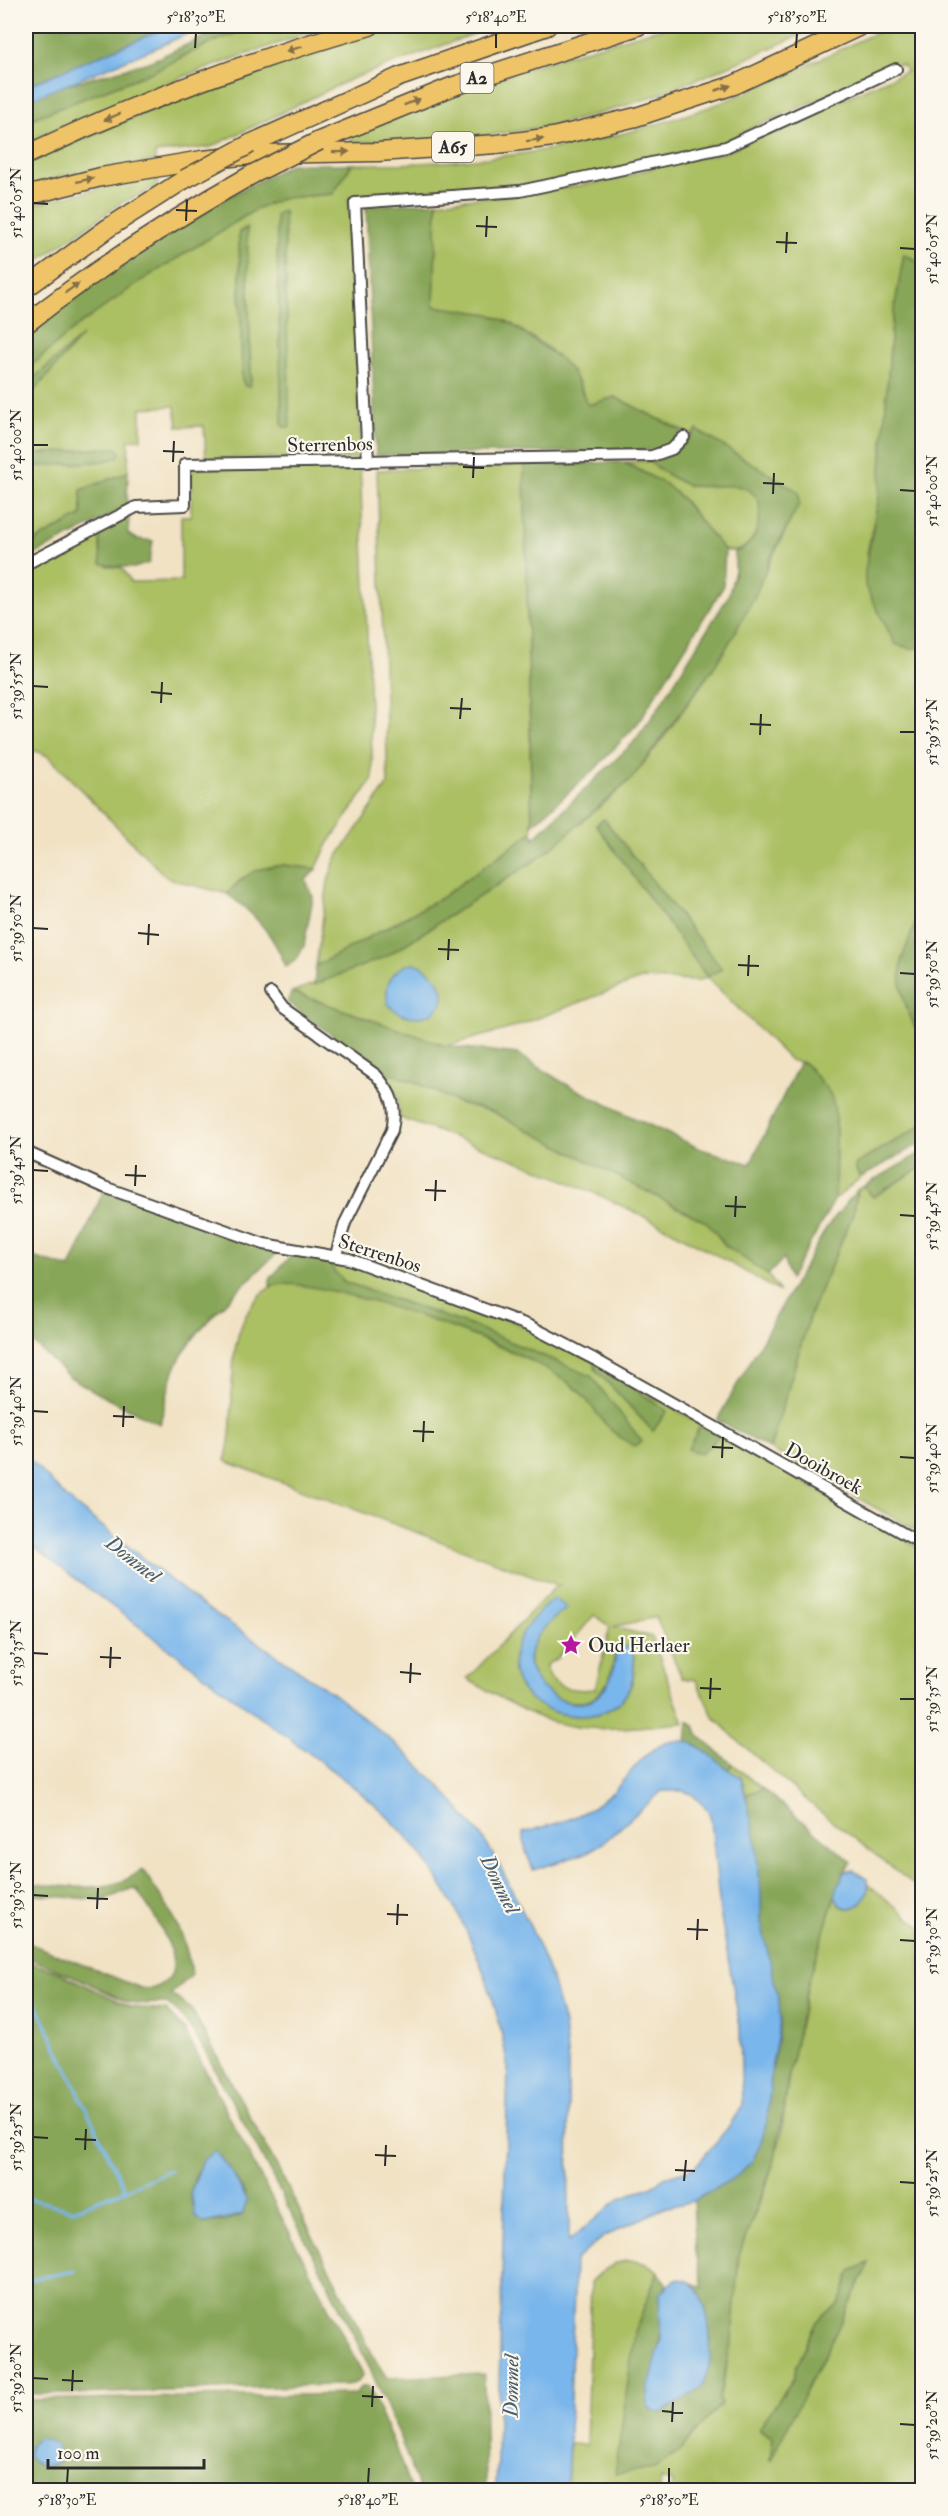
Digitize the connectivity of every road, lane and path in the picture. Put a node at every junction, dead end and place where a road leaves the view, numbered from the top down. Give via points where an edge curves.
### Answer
1 (370, 26) edge
2 (547, 26) edge
3 (638, 26) edge
4 (861, 26) edge
5 (896, 69) dead end
6 (26, 155) edge
7 (26, 196) edge
8 (26, 288) edge
9 (26, 324) edge
10 (684, 438) dead end
11 (368, 462) junction
12 (26, 564) edge
13 (271, 993) dead end
14 (26, 1152) edge
15 (336, 1255) junction
16 (709, 1423) joint
17 (922, 1544) edge

1 -> 6 highway via 200,82
2 - 8 highway, A2, bridge via 399,77 250,144 108,228
9 -> 3 highway, A2, bridge via 127,249 189,210 319,141 451,87
7 -> 4 highway, A65 via 101,177 202,160 261,154 378,152 553,137 636,117 734,85
5 - 11 street via 726,147 520,191 354,203
10 - 11 street, Sterrenbos via 672,449 652,456
11 - 12 street, Sterrenbos via 185,464 185,505 136,507
13 - 15 street via 282,1008 376,1075 393,1101 392,1130 345,1223
14 - 15 street, Sterrenbos via 104,1187 264,1244
15 - 16 street, Sterrenbos via 530,1326
16 - 17 street, Dooibroek

